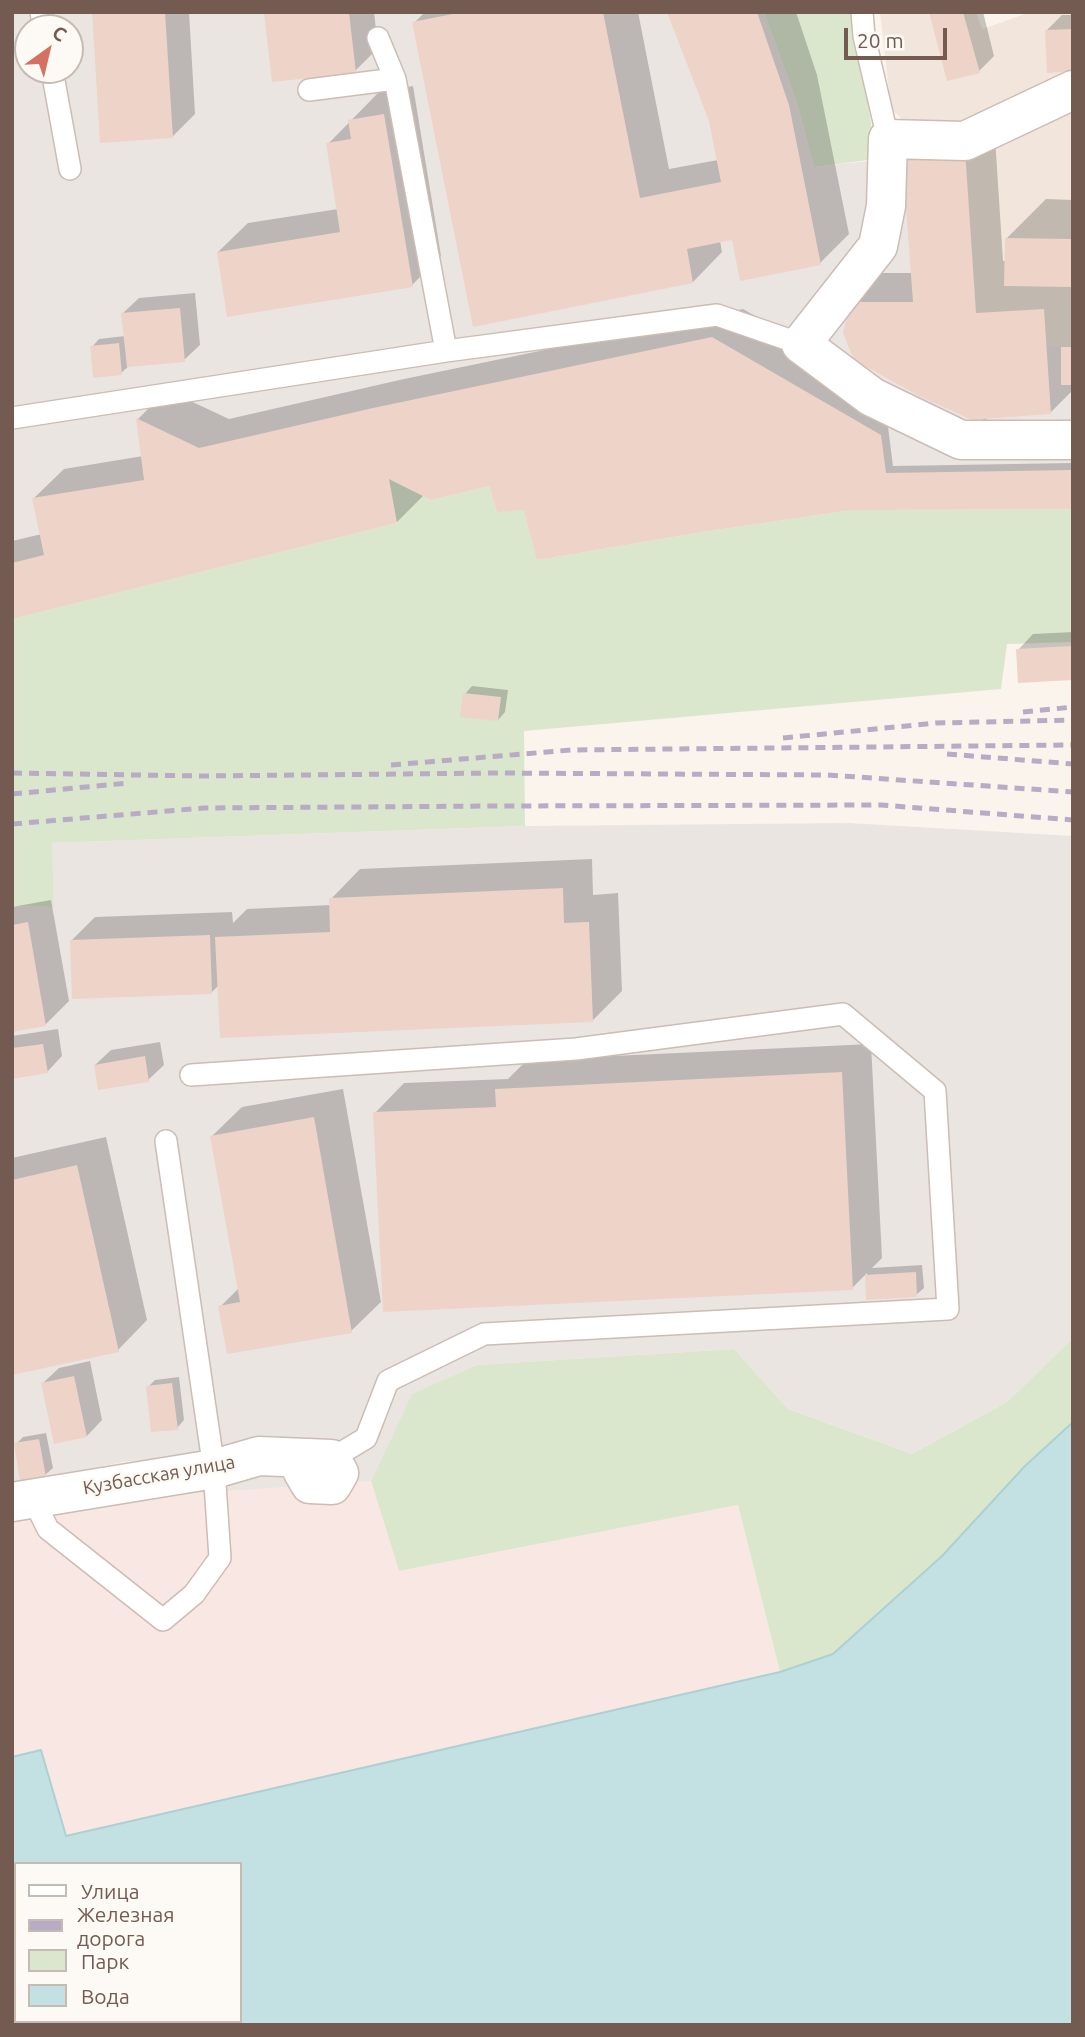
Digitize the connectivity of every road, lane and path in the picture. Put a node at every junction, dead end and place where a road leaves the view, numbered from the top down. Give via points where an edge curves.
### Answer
1 (862, 12) edge
2 (378, 38) dead end
3 (395, 79) junction
4 (55, 84) edge
5 (1073, 89) edge
6 (309, 90) dead end
7 (888, 139) junction
8 (70, 169) dead end
9 (801, 344) junction
10 (446, 351) junction
11 (12, 418) edge
12 (1073, 440) edge
13 (191, 1075) dead end
14 (166, 1141) dead end
15 (319, 1458) joint
16 (214, 1469) junction
17 (22, 1499) edge

1 - 7 lane via 863,36
2 - 3 lane
3 - 6 lane
3 - 10 lane
4 - 8 lane
5 - 7 street via 965,141
7 - 9 street via 886,206 878,246
9 - 10 lane via 717,315
9 - 12 street via 872,397 961,440
10 - 11 lane
13 - 15 lane via 576,1049 843,1014 935,1091 948,1309 484,1334 387,1381 366,1438
14 - 16 lane
15 - 16 street, Кузбасская улица via 259,1456
16 - 17 street, Кузбасская улица
16 - 17 lane via 220,1558 194,1594 163,1620 48,1529

